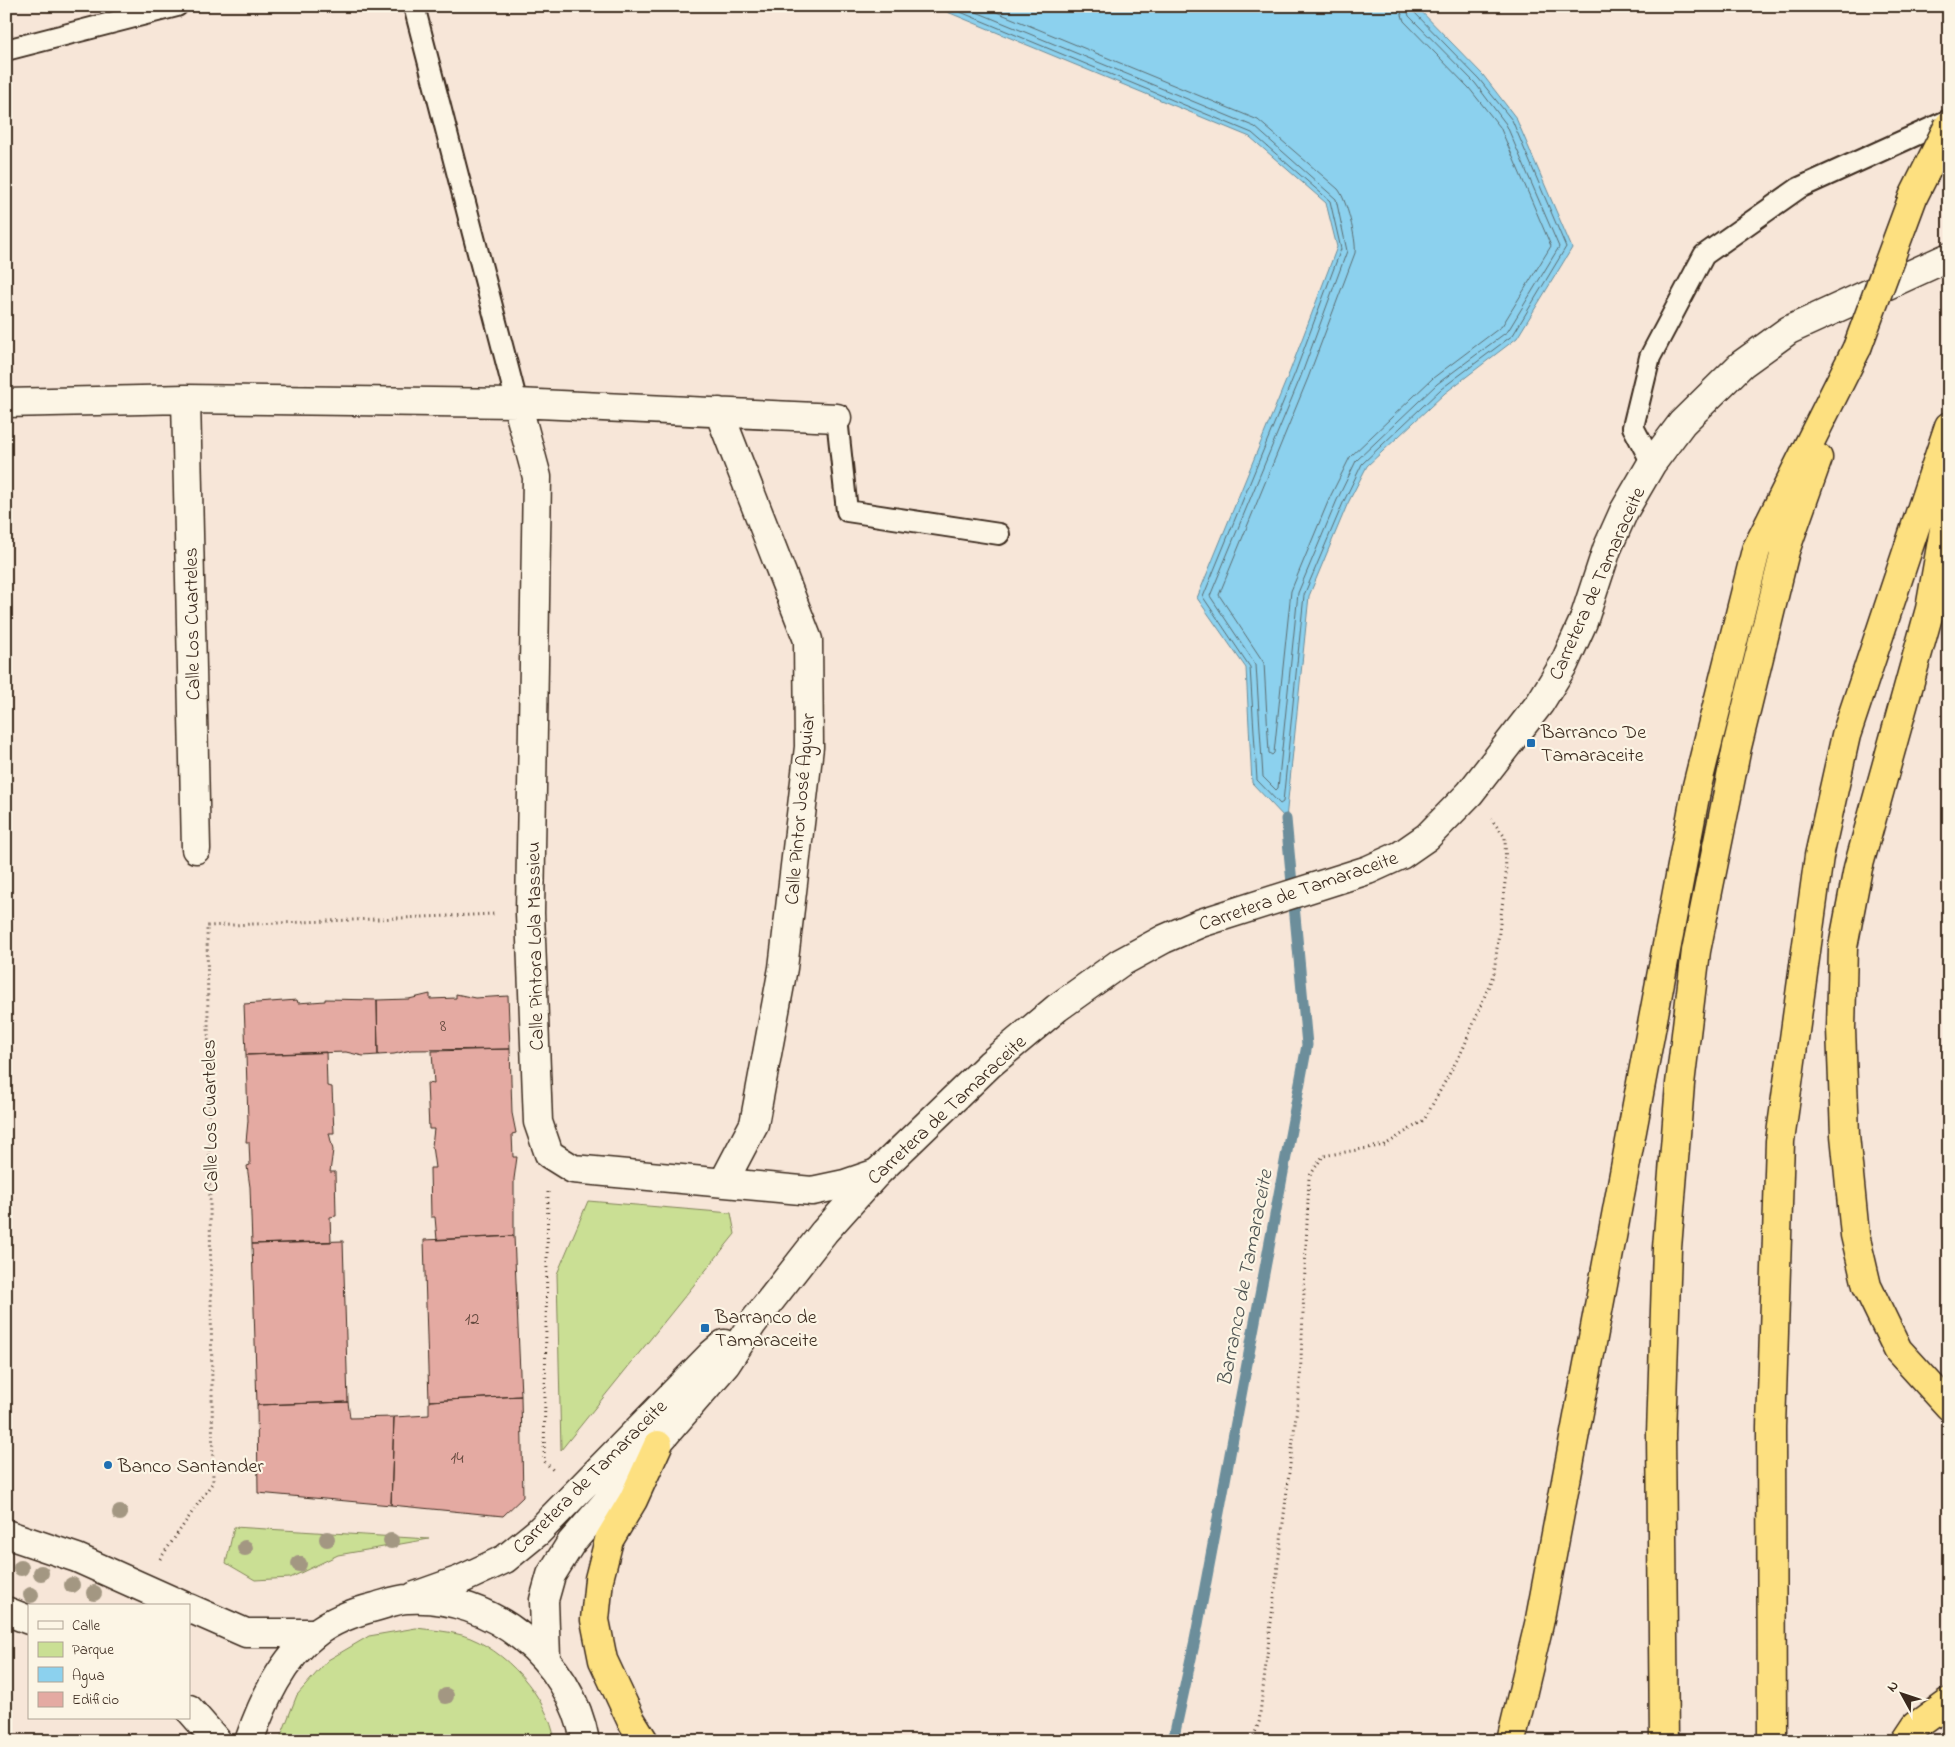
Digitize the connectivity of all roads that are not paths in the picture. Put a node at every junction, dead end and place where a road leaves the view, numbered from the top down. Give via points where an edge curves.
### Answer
1 (177, 6) edge
2 (414, 6) edge
3 (6, 50) edge
4 (1949, 120) edge
5 (1949, 125) edge
6 (1949, 257) edge
7 (1857, 348) junction
8 (186, 399) junction
9 (6, 402) edge
10 (517, 403) junction
11 (719, 412) junction
12 (837, 418) joint
13 (1949, 426) edge
14 (1652, 464) junction
15 (1949, 501) edge
16 (999, 534) dead end
17 (196, 849) dead end
18 (877, 1173) junction
19 (723, 1183) junction
20 (752, 1324) junction
21 (1949, 1406) edge
22 (658, 1445) junction
23 (6, 1534) edge
24 (408, 1599) junction
25 (180, 1604) edge
26 (190, 1608) edge
27 (6, 1610) edge
28 (28, 1620) edge
29 (316, 1633) junction
30 (546, 1658) junction
31 (1949, 1702) edge
32 (190, 1711) edge
33 (217, 1741) edge
34 (249, 1741) edge
35 (585, 1741) edge
36 (644, 1741) edge
37 (1511, 1741) edge
38 (1664, 1741) edge
39 (1772, 1741) edge
40 (1906, 1741) edge

1 - 3 lane
2 - 10 lane
4 - 14 lane via 1799,188 1704,255 1650,357 1633,427
5 - 7 highway, bridge via 1913,197
6 - 14 street, Carretera de Tamaraceite via 1788,330 1710,393 1682,423
7 - 37 highway via 1756,550 1697,786 1539,1624
7 - 38 highway via 1786,551 1737,747 1696,951 1680,1084 1667,1248 1661,1434
8 - 9 street
8 - 10 street
8 - 17 street, Calle Los Cuarteles
10 - 11 street
10 - 19 street, Calle Pintora Lola Massieu via 537,477 530,913 538,1122 549,1154 574,1169
11 - 12 street
11 - 19 street, Calle Pintor José Aguiar via 808,640 809,718 809,747 783,968 758,1104 754,1124
12 - 16 lane via 847,511
13 - 39 highway via 1846,735 1819,856 1780,1141 1771,1427
14 - 18 street, Carretera de Tamaraceite via 1624,511 1607,549 1583,622 1564,664 1514,740 1427,838 1402,856 1368,870 1201,923 1120,963 1057,1008 990,1064
15 - 21 highway via 1930,609 1858,868 1844,947 1841,1029 1844,1136 1856,1235 1867,1286 1898,1350
18 - 19 street via 812,1191
18 - 20 street, Carretera de Tamaraceite via 824,1232
20 - 22 street, Carretera de Tamaraceite via 726,1364
20 - 24 street, Carretera de Tamaraceite via 712,1354 538,1532 504,1559
22 - 30 street, Carretera de Tamaraceite via 571,1543 551,1575 544,1600
22 - 36 highway via 633,1500 609,1540 598,1580 595,1620 603,1660
23 - 25 street via 77,1558
24 - 29 street via 350,1614
24 - 30 street via 448,1602 480,1612 512,1629
26 - 29 street via 246,1633
27 - 28 street
29 - 34 street via 285,1666 261,1707
30 - 35 street via 567,1686 581,1717
31 - 40 highway via 1916,1726
32 - 33 street

